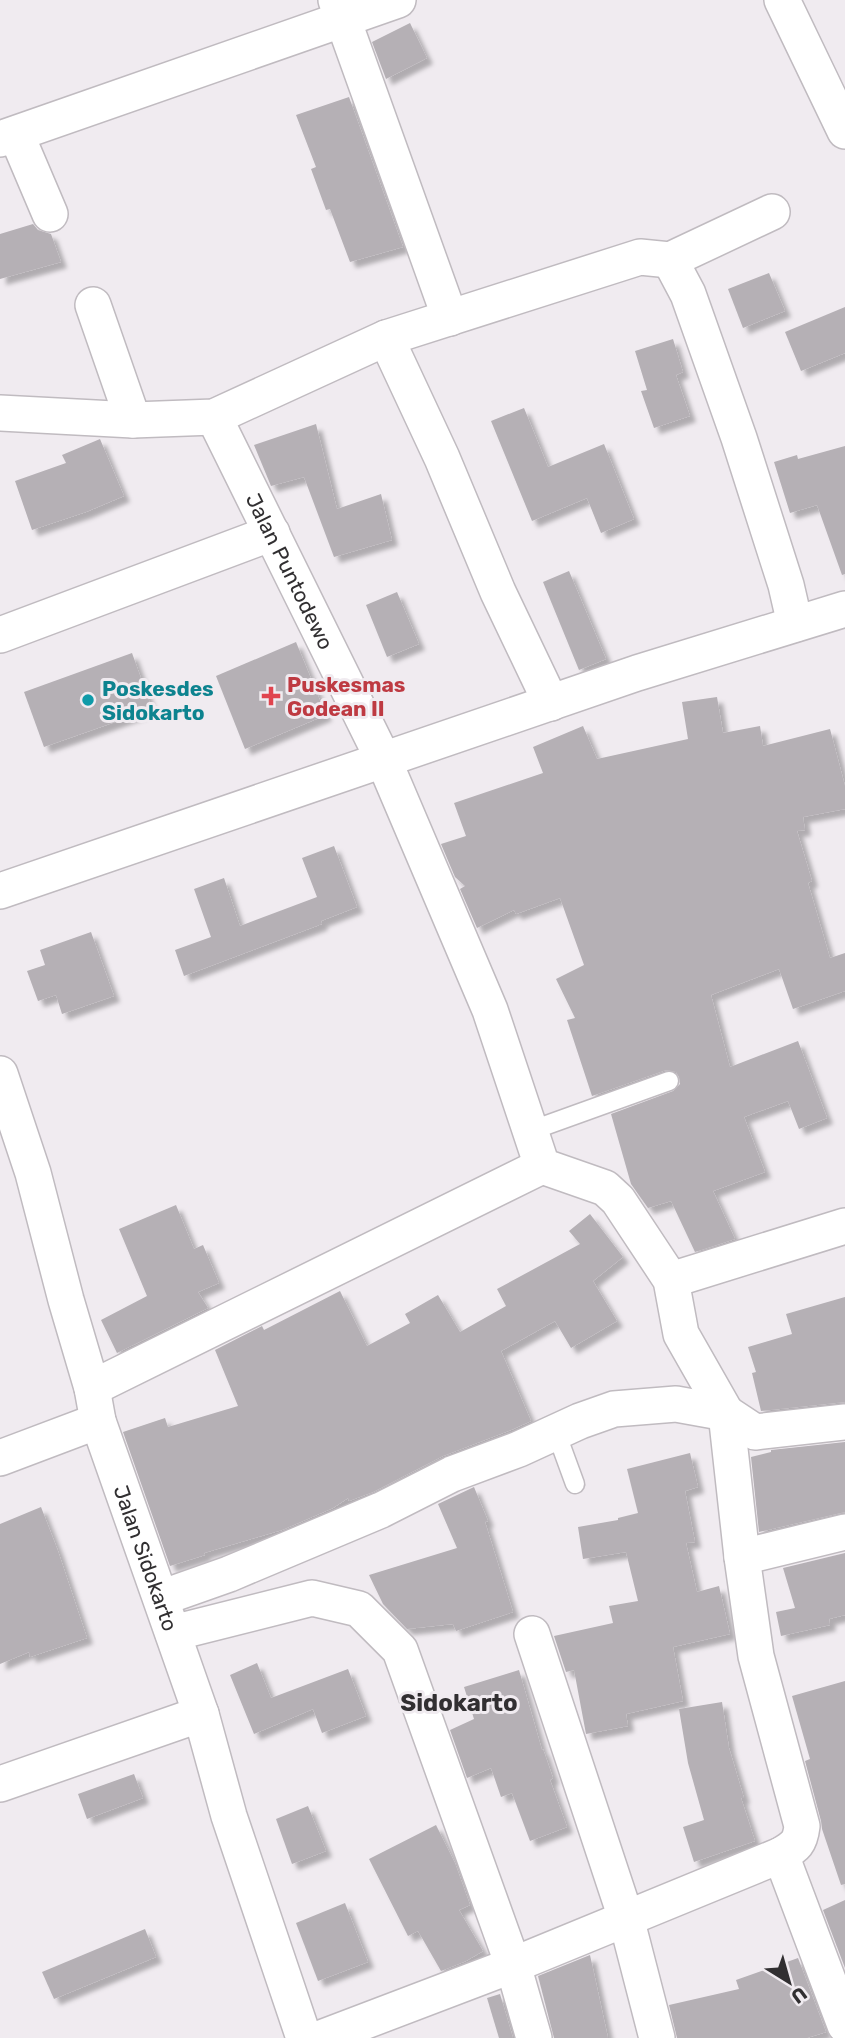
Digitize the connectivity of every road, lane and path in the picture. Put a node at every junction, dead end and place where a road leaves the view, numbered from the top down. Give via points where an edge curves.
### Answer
1 (398, 0) edge
2 (782, 0) edge
3 (340, 9) edge
4 (845, 131) edge
5 (8, 136) edge
6 (772, 212) dead end
7 (50, 214) dead end
8 (670, 260) junction
9 (93, 305) dead end
10 (450, 318) junction
11 (386, 338) junction
12 (0, 412) edge
13 (214, 418) junction
14 (133, 420) junction
15 (272, 533) junction
16 (845, 609) edge
17 (795, 624) junction
18 (0, 635) edge
19 (551, 703) junction
20 (384, 761) junction
21 (0, 891) edge
22 (0, 1074) edge
23 (669, 1081) dead end
24 (530, 1131) junction
25 (542, 1166) junction
26 (845, 1226) edge
27 (671, 1280) junction
28 (95, 1404) junction
29 (726, 1413) junction
30 (845, 1422) edge
31 (556, 1432) junction
32 (0, 1458) edge
33 (575, 1485) dead end
34 (845, 1532) edge
35 (742, 1557) junction
36 (161, 1598) junction
37 (173, 1633) junction
38 (532, 1634) dead end
39 (201, 1714) junction
40 (0, 1784) edge
41 (781, 1855) junction
42 (626, 1919) junction
43 (513, 1965) junction
44 (845, 2025) edge
45 (304, 2038) edge
46 (321, 2038) edge
47 (534, 2038) edge
48 (657, 2038) edge

1 - 3 street
2 - 4 street
3 - 5 street
3 - 10 street
5 - 7 street
6 - 8 street
8 - 10 street via 640,257
8 - 17 street via 688,294 739,438
9 - 14 street
10 - 11 street
11 - 13 street
11 - 19 street
12 - 14 street
13 - 14 street
13 - 15 street, Jalan Puntodewo
15 - 18 street
15 - 20 street, Jalan Puntodewo
16 - 17 street
17 - 19 street
19 - 20 street
20 - 21 street
20 - 24 street, Jalan Puntodewo via 490,1010
22 - 28 street, Jalan Sidokarto via 33,1173
23 - 24 lane
24 - 25 street, Jalan Puntodewo
25 - 27 street via 605,1188 618,1200
25 - 28 street
26 - 27 street
27 - 29 street via 681,1334
28 - 32 street
28 - 36 street, Jalan Sidokarto
29 - 30 street via 755,1432
29 - 31 street via 676,1404 636,1406 614,1409
29 - 35 street
31 - 33 lane
31 - 36 street via 229,1574
34 - 35 street
35 - 41 street via 756,1656 802,1826 795,1847
36 - 37 street, Jalan Sidokarto
37 - 39 street, Jalan Sidokarto
37 - 43 street via 312,1598 359,1609 400,1650
38 - 42 street
39 - 40 street
39 - 45 street, Jalan Sidokarto via 229,1816
41 - 42 street
41 - 44 street
42 - 43 street
42 - 48 street
43 - 46 street
43 - 47 street

